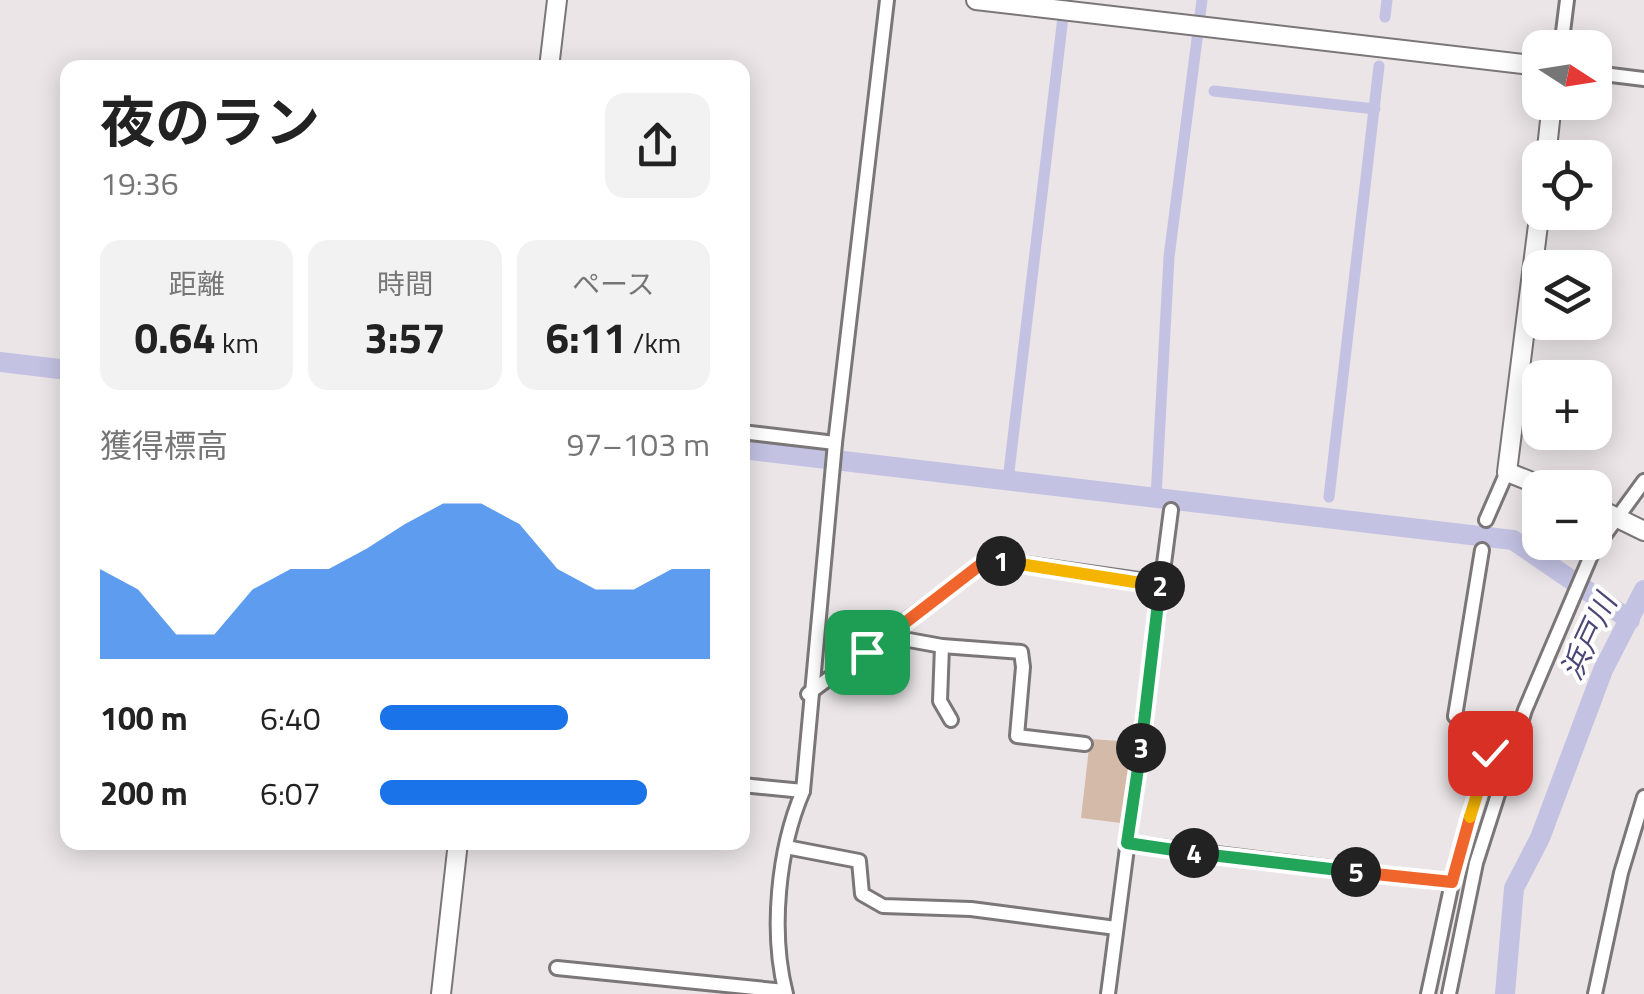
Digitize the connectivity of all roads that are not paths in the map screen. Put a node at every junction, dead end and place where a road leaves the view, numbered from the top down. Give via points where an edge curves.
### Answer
1 (557, 0) edge
2 (887, 0) edge
3 (976, 0) edge
4 (1567, 0) edge
5 (1563, 30) edge
6 (551, 60) edge
7 (1522, 64) edge
8 (1612, 75) edge
9 (1644, 78) edge
10 (1537, 230) edge
11 (750, 433) edge
12 (834, 446) junction
13 (1508, 472) junction
14 (1522, 478) edge
15 (1644, 481) edge
16 (1171, 510) dead end
17 (1612, 514) edge
18 (1620, 518) junction
19 (1486, 520) dead end
20 (1644, 531) edge
21 (1482, 550) dead end
22 (1160, 583) junction
23 (887, 636) junction
24 (942, 646) junction
25 (808, 694) junction
26 (951, 720) dead end
27 (1085, 744) dead end
28 (750, 785) edge
29 (803, 791) junction
30 (1644, 796) edge
31 (1127, 843) junction
32 (786, 847) junction
33 (457, 850) edge
34 (1452, 882) junction
35 (1116, 928) junction
36 (557, 968) dead end
37 (786, 992) edge
38 (441, 994) edge
39 (1108, 994) edge
40 (1428, 994) edge
41 (1449, 994) edge
42 (1595, 994) edge

1 - 6 street
2 - 12 street
3 - 7 street
4 - 5 street
8 - 9 street
10 - 13 street
11 - 12 street
12 - 25 street
13 - 14 street
13 - 19 street
15 - 18 street
16 - 22 street
17 - 18 street
18 - 20 street
18 - 41 street via 1593,551 1508,756 1476,863
21 - 34 street via 1455,716 1488,733 1490,753
22 - 23 street via 998,560 980,565
22 - 31 street
23 - 24 street
23 - 25 street
24 - 26 street via 940,701
24 - 27 street via 1021,652 1016,736
25 - 29 street
28 - 29 street
29 - 32 street
30 - 42 street
31 - 34 street
31 - 35 street
32 - 35 street via 859,861 862,894 883,906 972,909
32 - 37 street via 780,945
33 - 38 street
34 - 40 street
35 - 39 street
36 - 37 street

